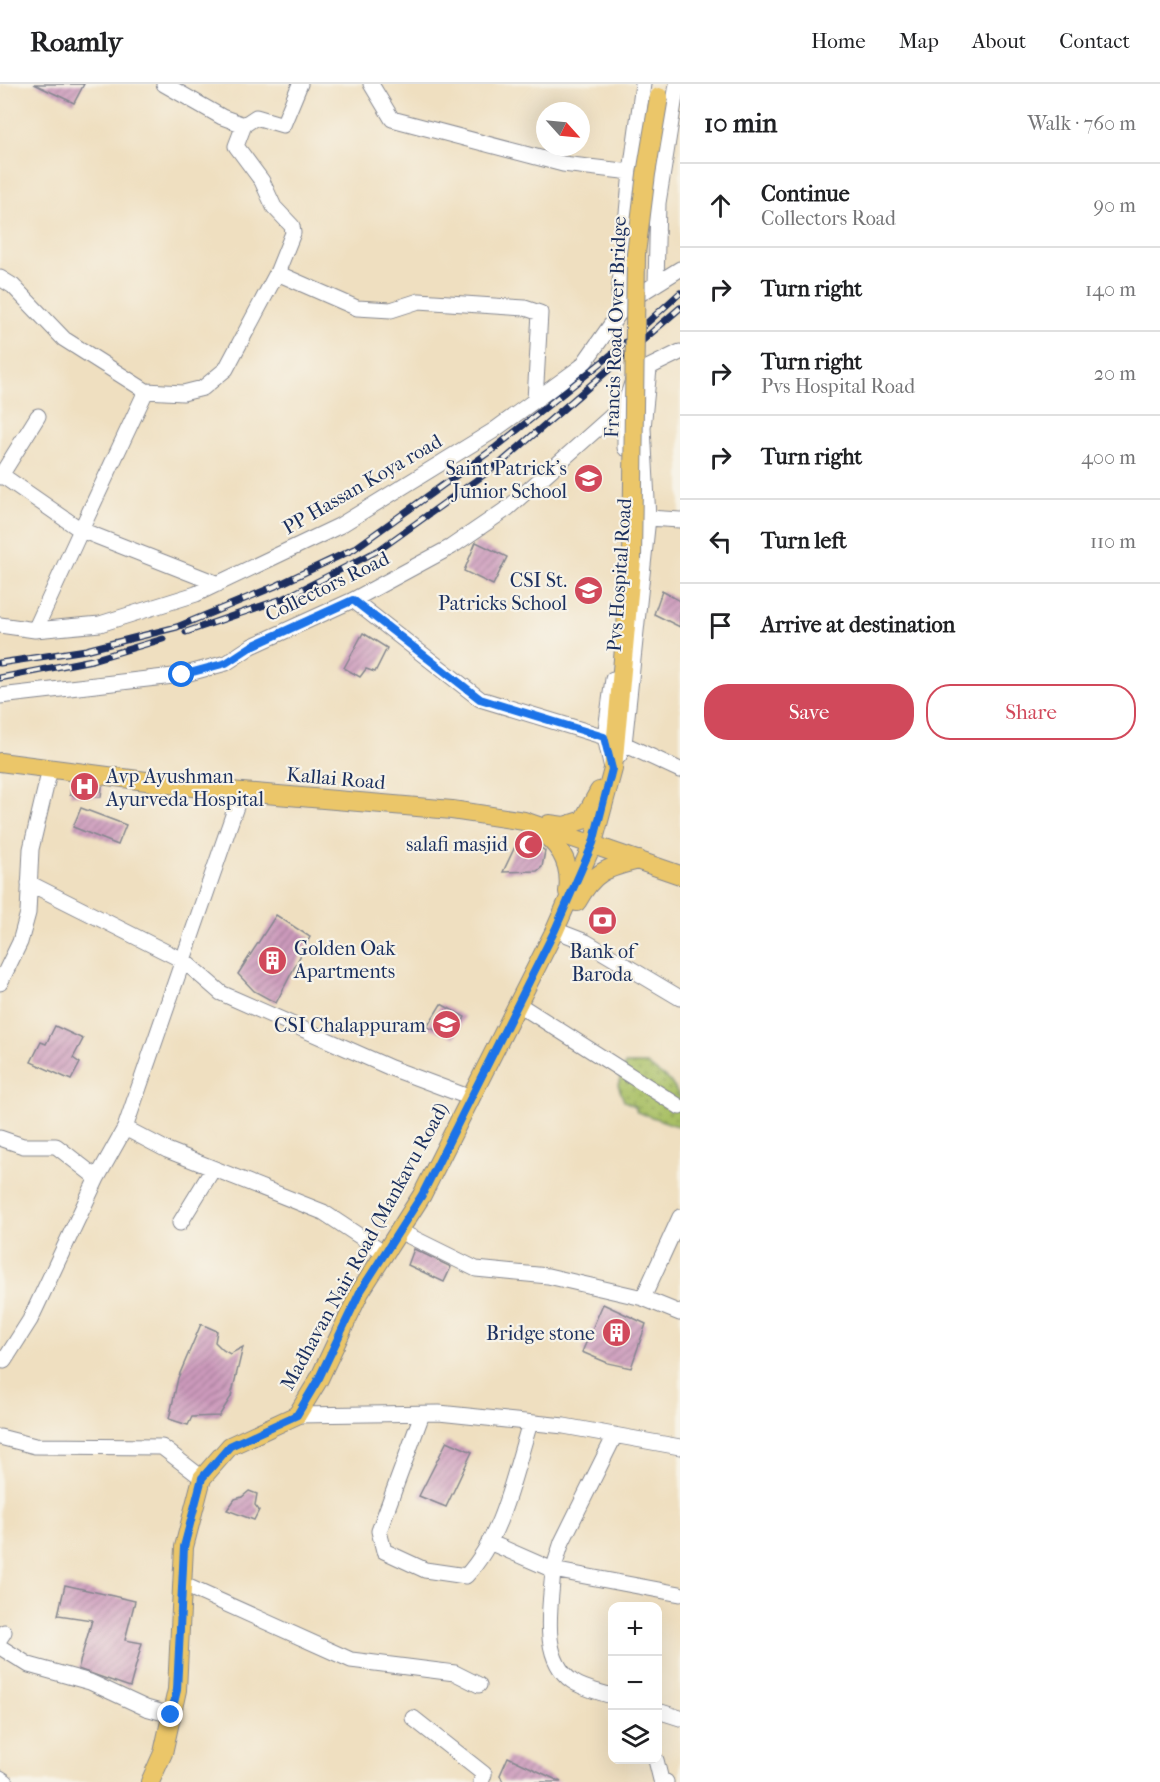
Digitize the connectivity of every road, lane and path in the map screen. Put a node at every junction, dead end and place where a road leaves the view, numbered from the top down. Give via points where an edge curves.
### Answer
1 (164, 84) edge
2 (300, 84) edge
3 (371, 84) edge
4 (643, 84) edge
5 (677, 84) edge
6 (661, 91) edge
7 (244, 125) junction
8 (631, 172) junction
9 (680, 268) edge
10 (277, 273) junction
11 (0, 278) edge
12 (656, 284) junction
13 (625, 305) junction
14 (680, 352) edge
15 (649, 369) junction
16 (146, 391) junction
17 (535, 400) junction
18 (625, 404) junction
19 (38, 416) dead end
20 (0, 475) edge
21 (648, 518) junction
22 (680, 520) edge
23 (81, 530) junction
24 (632, 560) joint
25 (218, 584) junction
26 (353, 600) junction
27 (0, 625) edge
28 (35, 630) junction
29 (0, 696) edge
30 (604, 737) junction
31 (624, 744) junction
32 (0, 762) edge
33 (50, 769) junction
34 (680, 770) edge
35 (610, 775) junction
36 (241, 792) junction
37 (524, 820) junction
38 (593, 843) junction
39 (639, 860) junction
40 (680, 875) edge
41 (29, 883) junction
42 (564, 908) junction
43 (555, 930) junction
44 (184, 961) junction
45 (0, 982) edge
46 (680, 998) edge
47 (518, 1004) junction
48 (471, 1098) junction
49 (680, 1107) edge
50 (125, 1128) junction
51 (0, 1138) edge
52 (213, 1169) junction
53 (97, 1178) junction
54 (680, 1217) edge
55 (180, 1222) dead end
56 (399, 1231) junction
57 (385, 1253) junction
58 (643, 1298) junction
59 (680, 1313) edge
60 (4, 1361) dead end
61 (423, 1414) junction
62 (297, 1415) junction
63 (530, 1423) junction
64 (615, 1435) junction
65 (0, 1437) edge
66 (680, 1447) edge
67 (202, 1478) junction
68 (489, 1542) junction
69 (553, 1570) junction
70 (182, 1584) junction
71 (680, 1594) edge
72 (2, 1639) edge
73 (479, 1686) dead end
74 (608, 1695) edge
75 (171, 1715) junction
76 (662, 1716) edge
77 (413, 1718) dead end
78 (680, 1718) edge
79 (657, 1764) edge
80 (0, 1778) edge
81 (6, 1782) edge
82 (150, 1782) edge
83 (481, 1782) edge
84 (666, 1782) edge

1 - 7 street
2 - 7 street via 283,125 256,117
3 - 8 street via 392,119 563,164
4 - 8 street
5 - 12 street via 658,203
6 - 24 main road, Francis Road Over Bridge, bridge via 636,254
7 - 10 street via 236,146 262,181 274,207 292,226 293,233
8 - 13 street via 619,294
9 - 12 street
10 - 16 street via 226,369 203,388 183,393
10 - 17 street via 357,308 391,310 419,301 525,308 540,313
11 - 16 street via 13,286 64,339
12 - 13 street
13 - 17 street, PP Hassan Koya road via 582,366
14 - 15 street, Pvs Hospital Road
15 - 18 street, Pvs Hospital Road via 635,374
15 - 21 street, Pvs Hospital Road via 643,428
16 - 23 street
17 - 25 street, PP Hassan Koya road via 493,431 339,526
18 - 26 street, Collectors Road via 508,508 451,547
18 - 30 street, Pvs Hospital Road via 624,568 618,645
19 - 20 street
20 - 23 street
21 - 22 street
21 - 31 street, Pvs Hospital Road
23 - 25 street
23 - 28 street
24 - 35 main road, Madhavan Nair Road (Mankavu Road)
25 - 28 street, PP Hassan Koya road via 100,624
26 - 29 street, Collectors Road via 252,646 226,663 182,675
26 - 30 street via 480,699
27 - 28 street, PP Hassan Koya road
30 - 35 street, Pvs Hospital Road
31 - 34 street
31 - 35 street, Pvs Hospital Road
32 - 33 main road, Kallai Road
33 - 36 main road, Kallai Road
33 - 41 street via 31,849
35 - 37 main road via 583,820 564,826
35 - 38 main road, Madhavan Nair Road (Mankavu Road)
36 - 37 main road, Kallai Road
36 - 44 street
37 - 38 main road, Kallai Road
37 - 42 main road via 559,847 567,864 570,879
38 - 39 main road, Kallai Road
38 - 42 main road, Madhavan Nair Road (Mankavu Road)
39 - 40 main road, Kallai Road
39 - 43 main road via 597,874
41 - 44 street
41 - 45 street via 28,913 20,942
42 - 43 main road, Madhavan Nair Road (Mankavu Road)
43 - 46 street via 586,942
43 - 47 main road, Madhavan Nair Road (Mankavu Road)
44 - 48 street via 221,993 391,1068
44 - 50 street
47 - 48 main road, Madhavan Nair Road (Mankavu Road)
47 - 49 street
48 - 56 main road, Madhavan Nair Road (Mankavu Road) via 422,1195
50 - 52 street
50 - 53 street
51 - 53 street via 23,1146 56,1146
52 - 55 street
52 - 57 street via 323,1212
53 - 60 street via 30,1320
54 - 58 street
56 - 57 main road, Madhavan Nair Road (Mankavu Road)
56 - 58 street via 476,1269 548,1276
57 - 62 main road, Madhavan Nair Road (Mankavu Road) via 360,1292
58 - 59 street
61 - 62 street
61 - 63 street
61 - 68 street via 378,1531 384,1551 425,1570 466,1576 481,1560
62 - 67 main road, Madhavan Nair Road (Mankavu Road) via 230,1446
63 - 64 street
63 - 68 street
64 - 66 street
64 - 69 street via 562,1542
65 - 67 street via 34,1446 162,1447
67 - 70 main road, Madhavan Nair Road (Mankavu Road) via 184,1547
68 - 69 street
69 - 71 street
69 - 74 street via 549,1633 558,1667 573,1682
70 - 73 street via 351,1660 455,1673
70 - 75 main road, Madhavan Nair Road (Mankavu Road) via 177,1690
72 - 75 street via 29,1665 90,1682
75 - 82 main road, Madhavan Nair Road (Mankavu Road) via 164,1753
76 - 78 street
77 - 83 street via 484,1774
79 - 84 street via 661,1780
80 - 81 street

